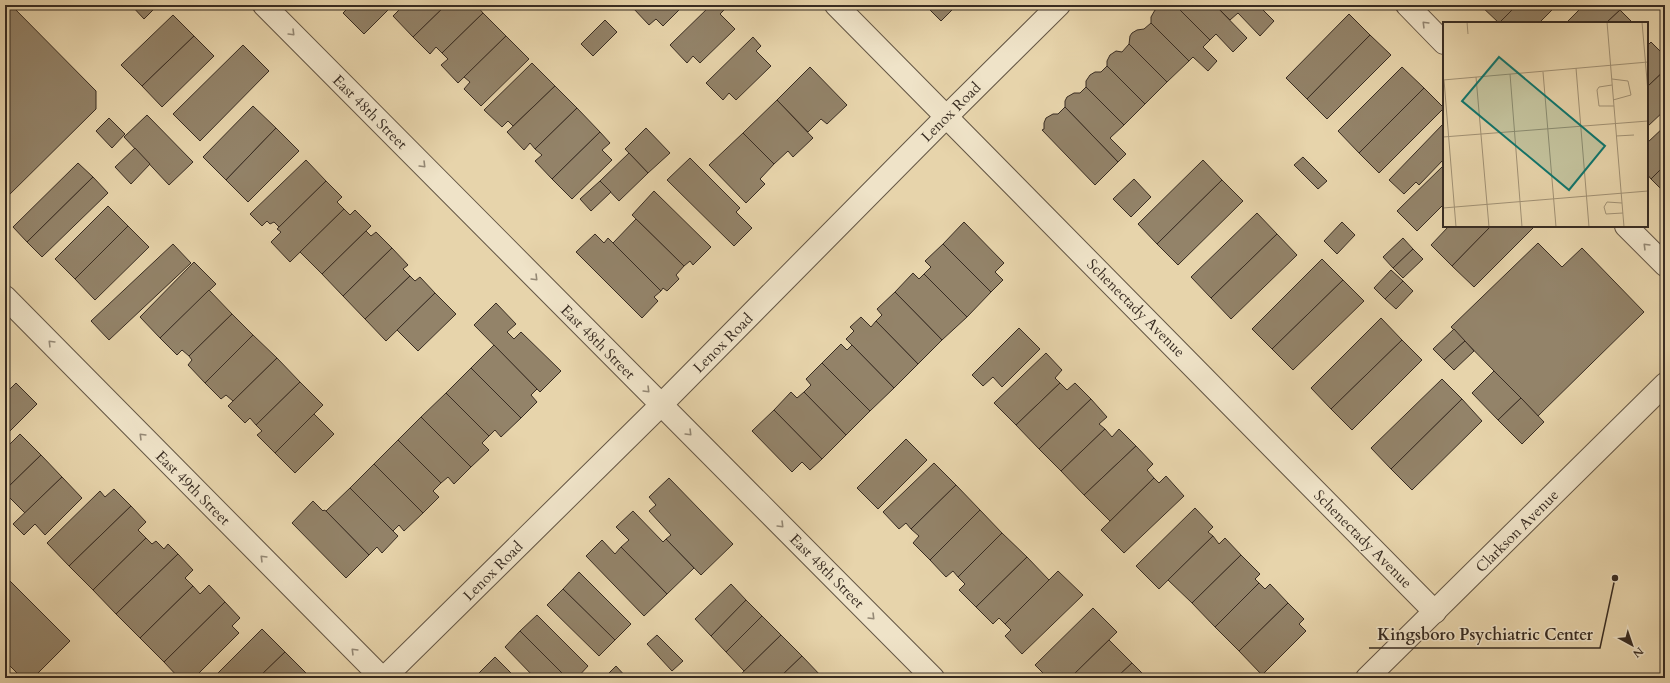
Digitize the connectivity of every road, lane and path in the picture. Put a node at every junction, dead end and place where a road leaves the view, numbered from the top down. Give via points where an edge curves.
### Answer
1 (264, 5) edge
2 (836, 5) edge
3 (1060, 5) edge
4 (1407, 5) edge
5 (1443, 41) edge
6 (946, 117) junction
7 (1627, 227) edge
8 (1665, 265) edge
9 (5, 297) edge
10 (1665, 384) edge
11 (662, 405) junction
12 (1435, 612) junction
13 (383, 678) edge
14 (933, 678) edge
15 (1368, 678) edge

1 -> 11 street, East 48th Street
2 - 6 street, Schenectady Avenue
3 - 6 street, Lenox Road
5 -> 4 street
6 - 11 street, Lenox Road
6 - 12 street, Schenectady Avenue
8 -> 7 street
13 -> 9 street, East 49th Street
10 - 12 street, Clarkson Avenue
11 - 13 street, Lenox Road
11 -> 14 street, East 48th Street
12 - 15 street, Clarkson Avenue

